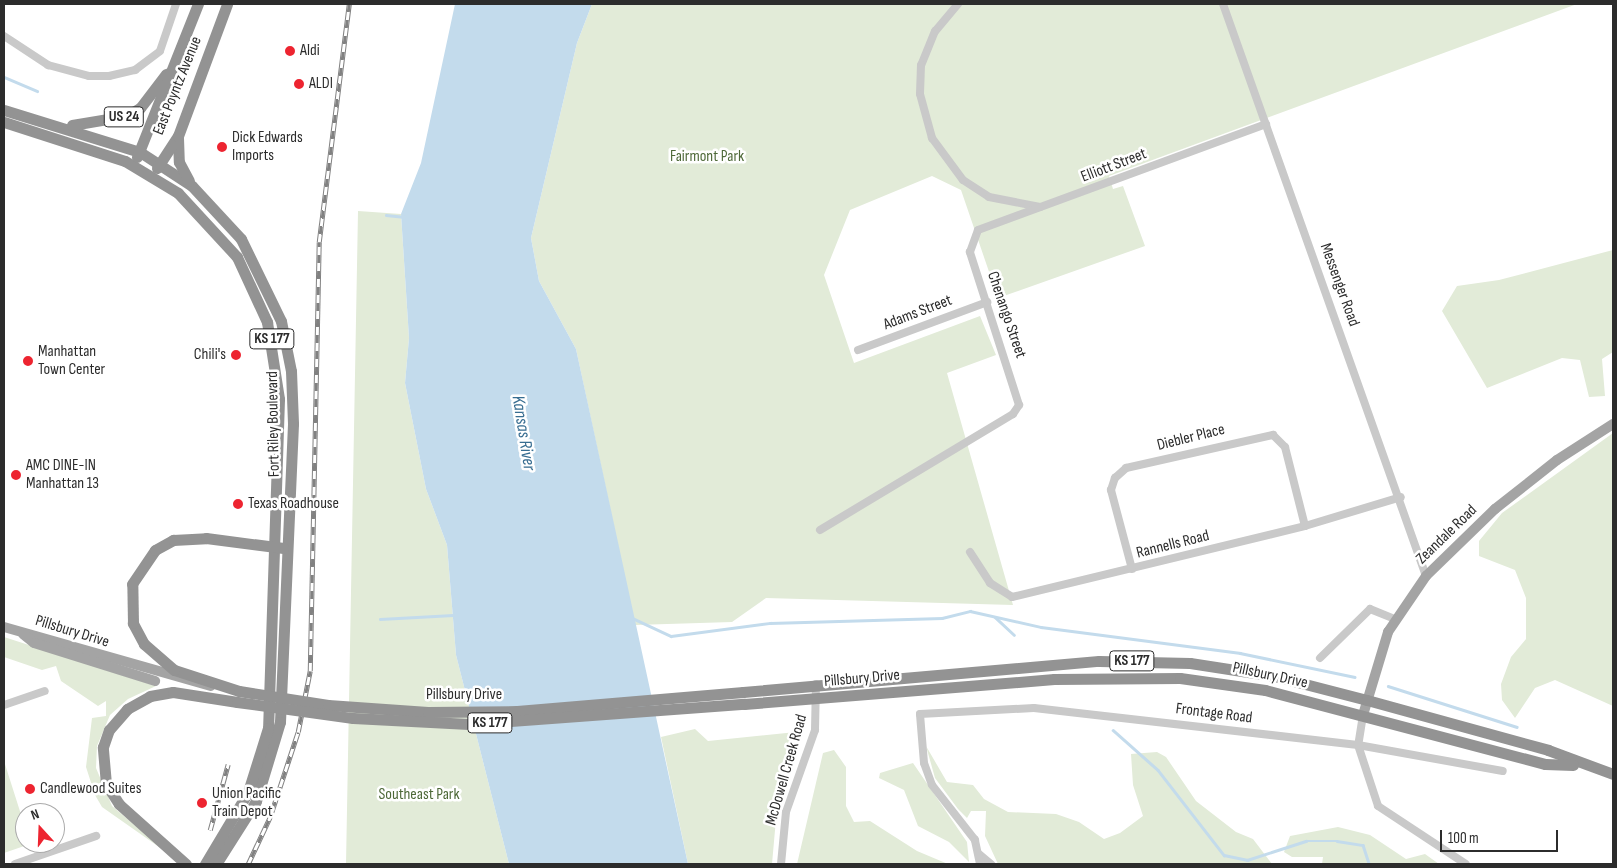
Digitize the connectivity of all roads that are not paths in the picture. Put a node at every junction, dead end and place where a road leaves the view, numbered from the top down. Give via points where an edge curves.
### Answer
1 (176, 4) edge
2 (198, 4) edge
3 (227, 4) edge
4 (957, 4) edge
5 (1223, 4) edge
6 (4, 36) edge
7 (175, 64) junction
8 (4, 110) edge
9 (4, 122) edge
10 (50, 123) junction
11 (1266, 124) junction
12 (178, 136) junction
13 (140, 152) junction
14 (160, 163) junction
15 (133, 165) junction
16 (151, 175) junction
17 (192, 186) junction
18 (1045, 207) junction
19 (973, 234) joint
20 (987, 302) junction
21 (858, 350) dead end
22 (1613, 424) edge
23 (1401, 497) junction
24 (1305, 526) junction
25 (820, 530) dead end
26 (276, 548) junction
27 (289, 548) junction
28 (970, 552) dead end
29 (1132, 569) junction
30 (1426, 576) junction
31 (1395, 619) junction
32 (4, 627) edge
33 (1320, 658) dead end
34 (816, 684) junction
35 (45, 691) dead end
36 (238, 697) junction
37 (743, 698) junction
38 (818, 699) junction
39 (1367, 700) junction
40 (4, 705) edge
41 (1363, 715) junction
42 (1358, 745) junction
43 (1579, 765) junction
44 (1503, 771) dead end
45 (1613, 774) edge
46 (96, 836) dead end
47 (979, 854) junction
48 (15, 864) edge
49 (186, 864) edge
50 (205, 864) edge
51 (216, 864) edge
52 (782, 864) edge
53 (980, 864) edge
54 (991, 864) edge
55 (1466, 864) edge

1 - 6 street via 160,50 135,70 109,76 89,76 48,65
2 - 7 highway, East Poyntz Avenue / US 24
3 - 12 highway, East Poyntz Avenue
4 - 18 street via 935,31 920,71 920,94 932,138 963,180 989,197 1016,205
5 - 11 street, Messenger Road
7 - 10 highway, US 24 via 150,97 126,116 91,125
7 - 13 highway, East Poyntz Avenue / US 24
8 - 10 highway, US 24
9 - 15 highway, US 24
10 - 13 highway, Fort Riley Boulevard
11 - 18 street, Elliott Street
11 - 23 street, Messenger Road
12 - 14 highway, East Poyntz Avenue
12 - 17 highway via 178,162
13 - 14 highway, Fort Riley Boulevard
13 - 15 highway, East Poyntz Avenue / US 24
14 - 16 highway, East Poyntz Avenue
14 - 17 highway, Fort Riley Boulevard / KS 177
15 - 16 highway, US 24
16 - 26 highway, Fort Riley Boulevard / KS 177 via 178,193 220,235 248,277 268,322 280,399
17 - 27 highway, Fort Riley Boulevard / KS 177 via 244,244 281,321 292,396
18 - 19 street, Elliott Street
19 - 20 street, Chenango Street via 970,252
20 - 21 street, Adams Street
20 - 25 street, Chenango Street via 1019,405 1013,414
22 - 30 main road, Zeandale Road via 1557,460 1495,509
23 - 24 street, Rannells Road
23 - 30 street, Messenger Road
24 - 29 street, Rannells Road
24 - 29 street, Diebler Place via 1285,447 1273,435 1153,461 1120,471 1111,490
26 - 27 highway, KS 177
26 - 36 highway, KS 177 via 206,538 173,540 155,550 132,584 133,623 144,644 174,670
26 - 50 highway, Fort Riley Boulevard / KS 177 via 268,728 248,792
27 - 51 highway, Fort Riley Boulevard via 280,722 256,801
28 - 29 street, Rannells Road via 990,584 1012,597
30 - 31 main road, Zeandale Road
31 - 33 street via 1370,609
31 - 39 main road, Zeandale Road
32 - 36 main road, Pillsbury Drive
34 - 37 highway, Pillsbury Drive / KS 177
34 - 38 street, McDowell Creek Road
34 - 39 highway, Pillsbury Drive / KS 177 via 1146,661 1266,675
35 - 40 street
36 - 37 highway, Pillsbury Drive / KS 177, bridge via 428,712 517,711
36 - 49 highway, KS 177 via 173,692 150,696 126,709 109,730 102,764 106,784 118,804
37 - 38 highway, Pillsbury Drive / KS 177
38 - 41 highway, Pillsbury Drive / KS 177 via 1128,675 1222,682
38 - 52 street, McDowell Creek Road via 815,730 786,812
39 - 41 main road, Zeandale Road
39 - 43 highway, Pillsbury Drive / KS 177 via 1548,750
41 - 42 street
41 - 43 highway, Pillsbury Drive / KS 177 via 1545,764
42 - 44 street, Frontage Road
42 - 47 street, Frontage Road via 1034,708 920,714 924,763 932,785 975,840
42 - 55 street via 1378,806
43 - 45 highway, Pillsbury Drive / KS 177
46 - 48 street
47 - 53 street
47 - 54 street

